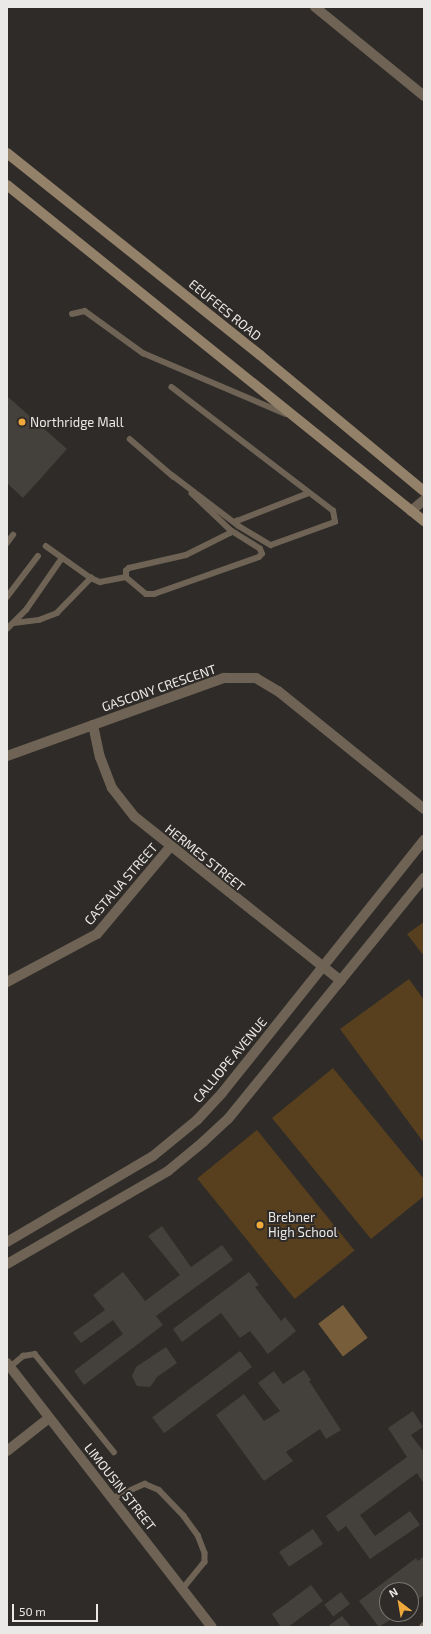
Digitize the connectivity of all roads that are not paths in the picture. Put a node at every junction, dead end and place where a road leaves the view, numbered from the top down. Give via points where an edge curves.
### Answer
1 (315, 7) edge
2 (424, 96) edge
3 (7, 153) edge
4 (7, 185) edge
5 (72, 314) dead end
6 (172, 388) dead end
7 (296, 418) junction
8 (130, 439) dead end
9 (172, 475) junction
10 (424, 491) edge
11 (309, 493) junction
12 (424, 500) edge
13 (411, 511) junction
14 (424, 521) edge
15 (237, 524) junction
16 (231, 531) junction
17 (13, 535) dead end
18 (7, 543) edge
19 (46, 546) dead end
20 (38, 556) dead end
21 (62, 558) junction
22 (126, 577) junction
23 (91, 578) junction
24 (7, 596) edge
25 (14, 623) junction
26 (7, 629) edge
27 (93, 725) junction
28 (7, 756) edge
29 (424, 809) edge
30 (424, 840) edge
31 (170, 847) junction
32 (424, 878) edge
33 (323, 968) junction
34 (341, 981) junction
35 (7, 982) edge
36 (7, 1242) edge
37 (7, 1264) edge
38 (9, 1365) edge
39 (49, 1418) junction
40 (7, 1451) edge
41 (114, 1452) dead end
42 (113, 1498) junction
43 (183, 1589) junction
44 (212, 1627) edge

1 - 2 street
3 - 10 main road, EEUFEES ROAD via 260,355
4 - 7 main road
5 - 7 lane via 85,311 143,353
6 - 11 lane
7 - 13 main road
8 - 9 lane
9 - 15 lane
9 - 16 lane
11 - 15 lane via 237,521
11 - 15 lane via 333,511 335,522 271,545
12 - 13 street
13 - 14 main road
16 - 22 lane via 217,541 186,554 129,568
16 - 22 lane via 260,549 262,554 154,594 146,594
17 - 18 lane
19 - 21 lane
20 - 24 lane
21 - 23 lane
21 - 25 lane
22 - 23 lane via 100,582
23 - 25 lane via 57,613 39,620
25 - 26 lane
27 - 28 street, GASCONY CRESCENT
27 - 29 street, GASCONY CRESCENT via 224,678 256,678 278,691
27 - 31 street, HERMES STREET via 100,757 112,788 135,816
30 - 33 street, CALLIOPE AVENUE
31 - 33 street, HERMES STREET
31 - 35 street, CASTALIA STREET via 97,934
32 - 34 street
33 - 34 street, HERMES STREET
33 - 36 street, CALLIOPE AVENUE via 222,1092 172,1142 131,1170
34 - 37 street via 228,1119 203,1142 168,1171
38 - 39 street, LIMOUSIN STREET
38 - 41 lane via 23,1356 35,1354
39 - 40 street
39 - 42 street, LIMOUSIN STREET
42 - 43 street, LIMOUSIN STREET
42 - 43 lane via 145,1484 159,1490 184,1516 200,1539 205,1562
43 - 44 street, LIMOUSIN STREET

